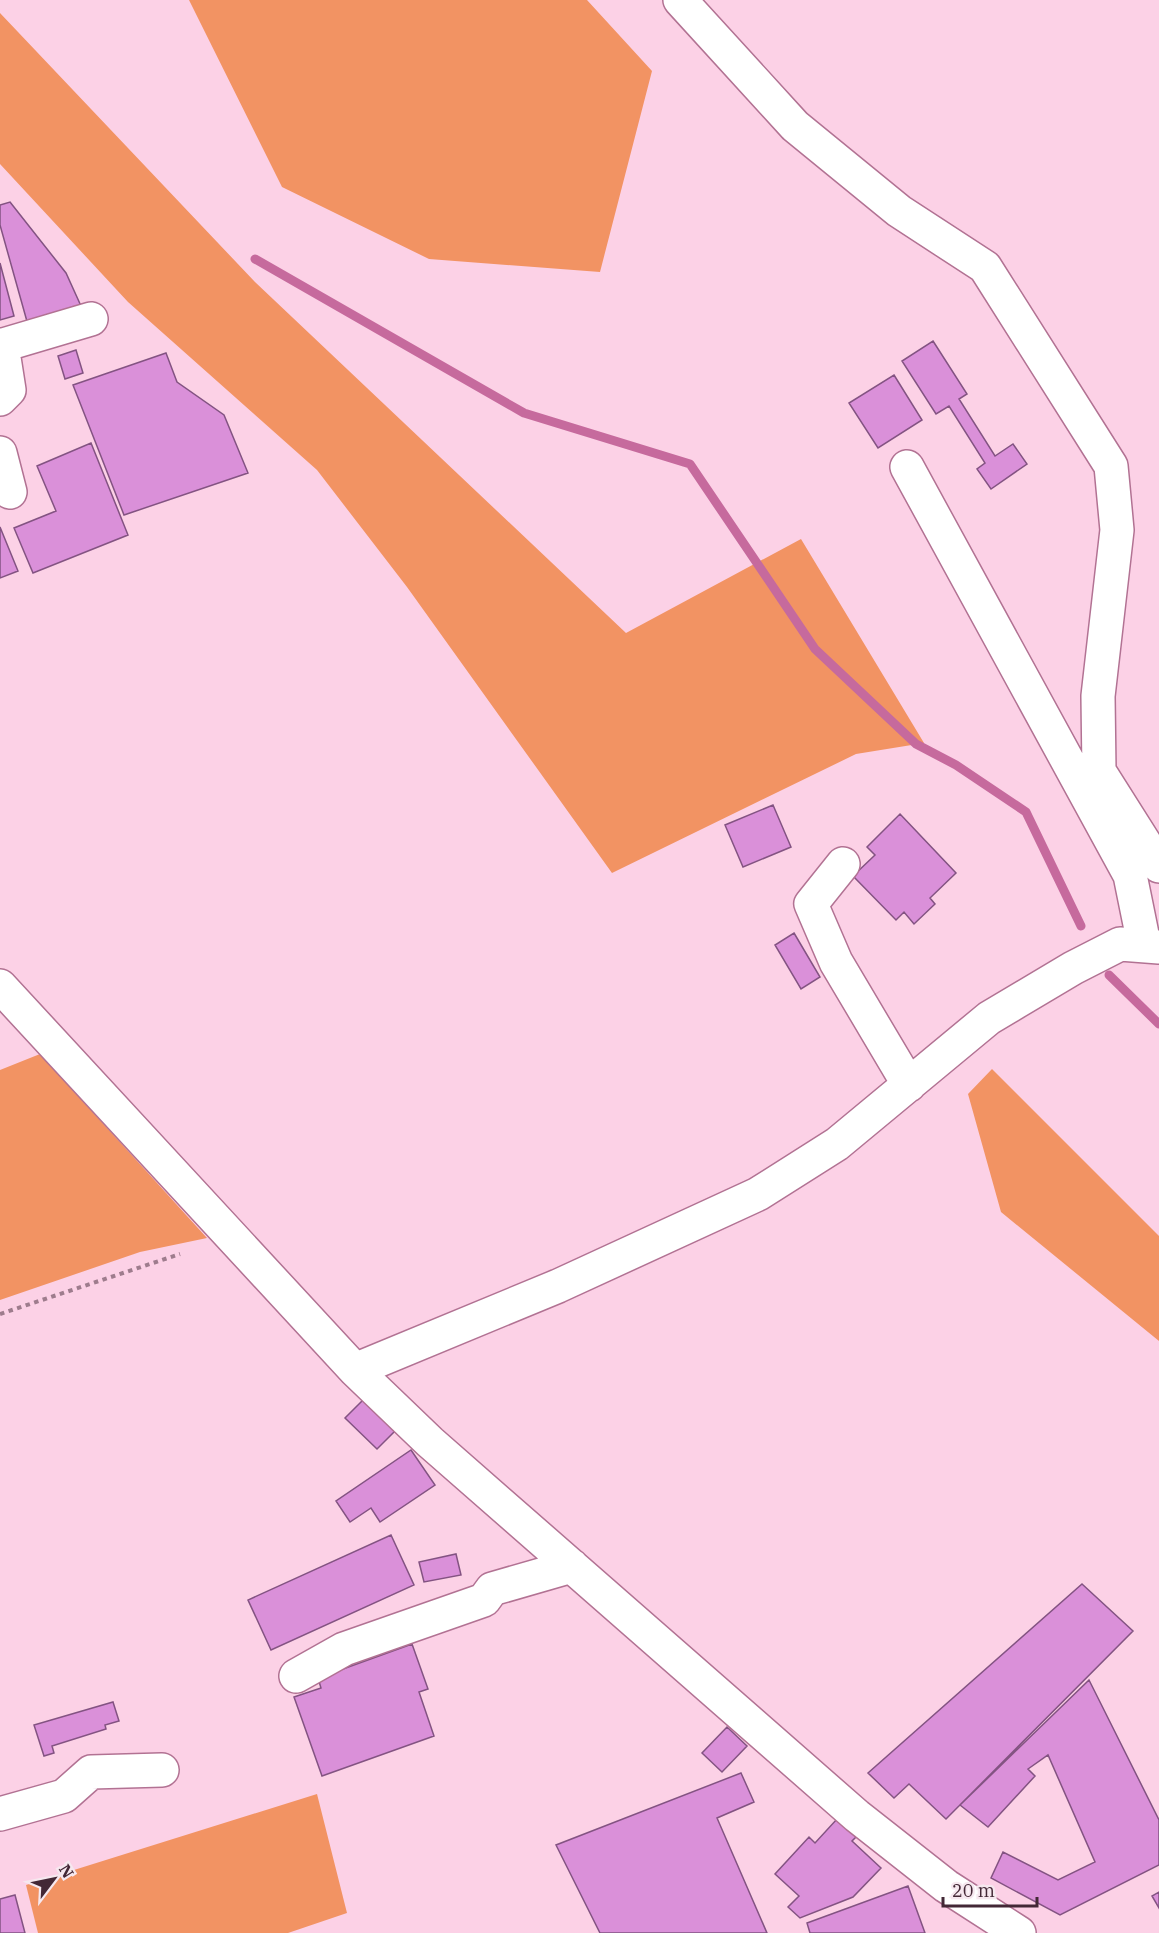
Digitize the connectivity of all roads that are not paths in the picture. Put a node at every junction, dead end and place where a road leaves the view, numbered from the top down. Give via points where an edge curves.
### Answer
1 (680, 0) edge
2 (91, 320) dead end
3 (1, 346) edge
4 (0, 399) edge
5 (0, 453) edge
6 (907, 467) dead end
7 (10, 492) dead end
8 (843, 864) dead end
9 (1159, 867) edge
10 (1152, 946) edge
11 (0, 986) edge
12 (909, 1085) junction
13 (355, 1370) junction
14 (572, 1566) junction
15 (296, 1676) dead end
16 (162, 1770) dead end
17 (0, 1814) edge
18 (1019, 1933) edge

1 - 9 street via 795,126 899,211 985,267 1111,466 1117,530 1098,696 1099,771
2 - 3 street
3 - 4 street via 9,390
5 - 7 street
6 - 10 street via 1130,875
8 - 12 street via 811,904 836,962
10 - 12 street via 1120,944 1073,968 989,1018
11 - 13 street
12 - 13 street via 837,1144 758,1194 558,1286
13 - 14 street via 430,1442
14 - 15 street via 492,1589 484,1600 344,1649
14 - 18 street via 857,1816 946,1886
16 - 17 street via 91,1772 64,1796

